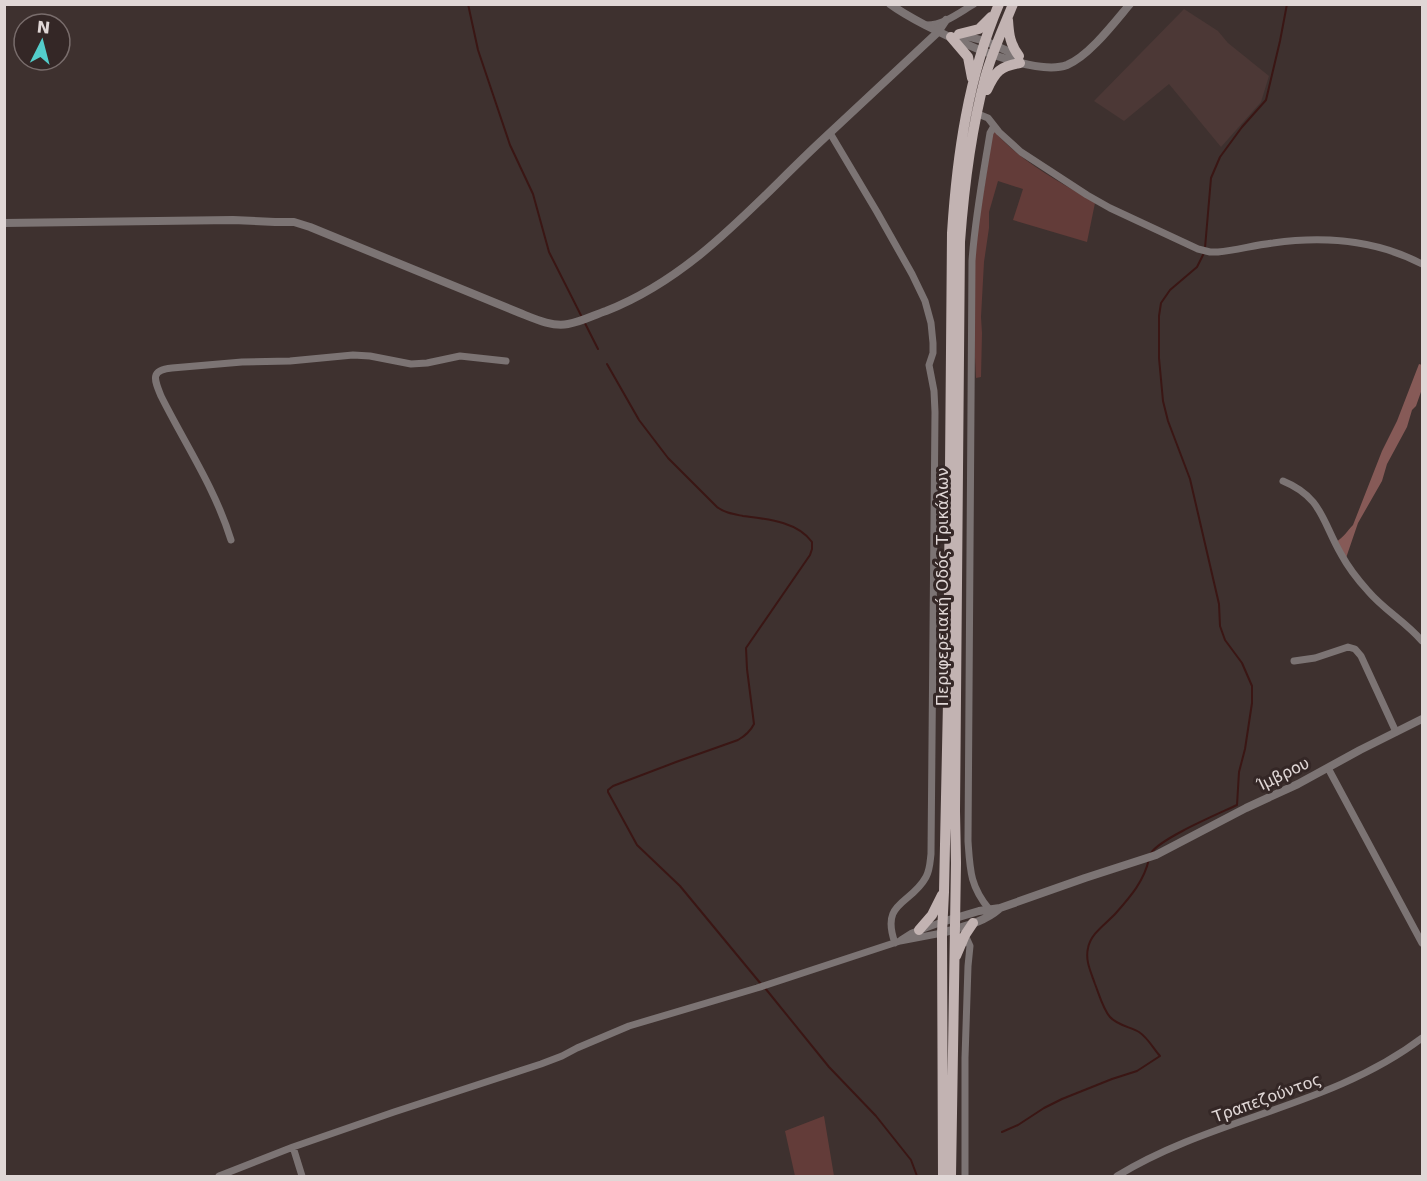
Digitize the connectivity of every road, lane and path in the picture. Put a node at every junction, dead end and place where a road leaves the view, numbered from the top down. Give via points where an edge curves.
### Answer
1 (890, 4) edge
2 (974, 4) edge
3 (1013, 4) edge
4 (1130, 4) edge
5 (997, 8) edge
6 (1008, 17) junction
7 (946, 20) junction
8 (923, 24) junction
9 (948, 34) junction
10 (989, 48) junction
11 (1019, 59) junction
12 (972, 83) junction
13 (978, 112) junction
14 (994, 126) junction
15 (830, 134) junction
16 (4, 223) edge
17 (1422, 264) edge
18 (506, 361) dead end
19 (1283, 481) dead end
20 (231, 540) dead end
21 (1422, 641) edge
22 (1294, 661) dead end
23 (1422, 719) edge
24 (1396, 732) junction
25 (1328, 768) junction
26 (944, 892) junction
27 (1000, 908) junction
28 (989, 909) junction
29 (955, 923) junction
30 (973, 923) junction
31 (942, 927) junction
32 (919, 930) junction
33 (965, 935) junction
34 (897, 942) junction
35 (1422, 943) edge
36 (954, 962) junction
37 (1422, 1038) edge
38 (293, 1147) junction
39 (219, 1176) edge
40 (302, 1176) edge
41 (943, 1176) edge
42 (951, 1176) edge
43 (964, 1176) edge
44 (1117, 1176) edge

1 - 8 street
2 - 7 street
3 - 6 main road, Περιφερειακή Οδός Τρικάλων
4 - 11 street via 1072,62 1056,67
5 - 9 main road via 979,28
5 - 10 main road, Περιφερειακή Οδός Τρικάλων
6 - 10 main road, Περιφερειακή Οδός Τρικάλων
6 - 11 main road via 1008,32
7 - 8 street
7 - 9 street
8 - 9 street
9 - 10 street
9 - 12 main road via 968,57
9 - 15 street
10 - 11 street
10 - 12 main road, Περιφερειακή Οδός Τρικάλων
10 - 13 main road, Περιφερειακή Οδός Τρικάλων
11 - 13 main road via 997,72
12 - 26 main road, Περιφερειακή Οδός Τρικάλων via 955,194 951,256
13 - 14 street
13 - 29 main road, Περιφερειακή Οδός Τρικάλων via 965,186 959,263
14 - 17 street via 1021,152 1087,195 1198,249 1225,252 1331,239 1374,246
14 - 28 street via 978,199 972,261 969,651 969,863 976,891
15 - 16 street via 707,249 647,291 593,316 560,325 536,319 294,222
15 - 34 street via 920,290 928,309 933,343 929,365 934,391 931,854 927,875 894,910 891,932
18 - 20 street via 460,356 411,364 353,355 158,371 155,376 159,390 212,491
19 - 21 street via 1314,502 1341,554 1367,590
22 - 24 street via 1348,647 1355,649
23 - 24 street, Ίμβρου
24 - 25 street, Ίμβρου
25 - 27 street, Ίμβρου via 1140,862
25 - 35 street
26 - 31 main road, Περιφερειακή Οδός Τρικάλων
26 - 32 main road
27 - 28 street
27 - 30 street
28 - 29 street
29 - 30 street
29 - 31 street
29 - 36 main road, Περιφερειακή Οδός Τρικάλων
30 - 33 main road
31 - 32 street
31 - 34 street
31 - 41 main road, Περιφερειακή Οδός Τρικάλων
32 - 34 street
33 - 36 main road
33 - 43 street via 970,946
34 - 38 street via 629,1026 540,1064
36 - 42 main road, Περιφερειακή Οδός Τρικάλων
37 - 44 street, Τραπεζούντος via 1349,1081 1178,1145
38 - 39 street
38 - 40 street

